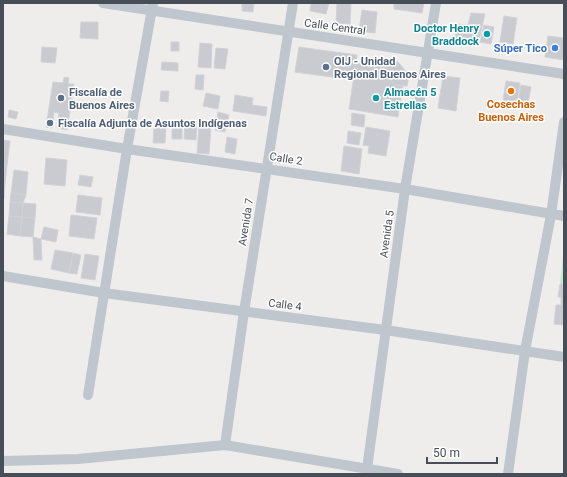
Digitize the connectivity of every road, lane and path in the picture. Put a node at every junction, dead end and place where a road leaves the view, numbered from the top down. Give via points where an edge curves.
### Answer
1 (103, 3) edge
2 (293, 3) edge
3 (436, 3) edge
4 (152, 6) edge
5 (288, 32) junction
6 (428, 52) junction
7 (564, 74) edge
8 (564, 122) edge
9 (3, 129) edge
10 (127, 149) junction
11 (266, 168) junction
12 (405, 189) junction
13 (551, 214) junction
14 (564, 216) edge
15 (3, 276) edge
16 (104, 293) junction
17 (244, 312) junction
18 (385, 330) junction
19 (525, 351) junction
20 (564, 357) edge
21 (88, 395) dead end
22 (225, 445) junction
23 (3, 461) edge
24 (367, 469) junction
25 (398, 474) edge
26 (508, 474) edge

1 - 4 street, Calle Central
2 - 5 street, Avenida 7
3 - 6 street, Avenida 5
4 - 5 street, Calle Central
4 - 10 street
5 - 6 street, Calle Central
5 - 11 street, Avenida 7
6 - 7 street, Calle Central
6 - 12 street, Avenida 5
8 - 13 street
9 - 10 street, Calle 2
10 - 11 street, Calle 2
10 - 16 street
11 - 12 street, Calle 2
11 - 17 street, Avenida 7
12 - 13 street, Calle 2
12 - 18 street, Avenida 5
13 - 14 street, Calle 2
13 - 19 street
15 - 16 street, Calle 4
16 - 17 street, Calle 4
16 - 21 street
17 - 18 street, Calle 4
17 - 22 street, Avenida 7
18 - 19 street, Calle 4
18 - 24 street, Avenida 5
19 - 20 street, Calle 4
19 - 26 street
22 - 23 street via 78,459
22 - 24 street
24 - 25 street

